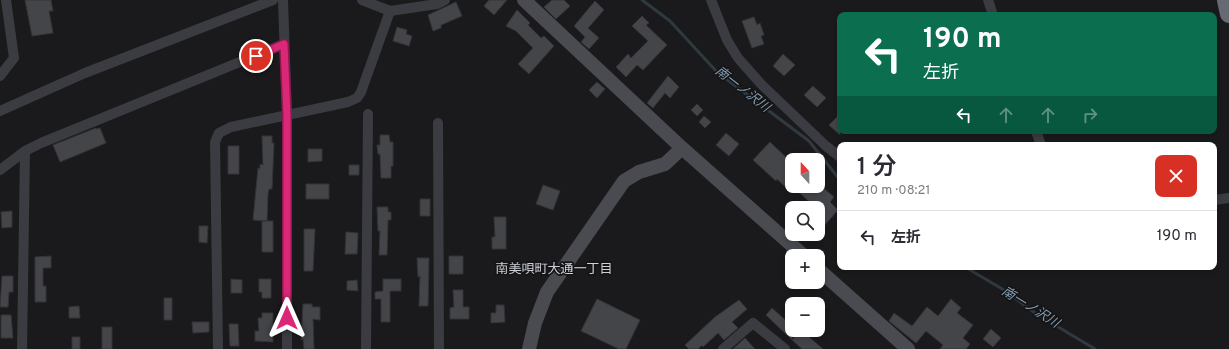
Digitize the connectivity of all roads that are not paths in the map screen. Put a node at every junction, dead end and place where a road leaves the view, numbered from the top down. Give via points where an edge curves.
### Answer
1 (6, 0) edge
2 (273, 0) edge
3 (283, 0) edge
4 (362, 0) edge
5 (445, 0) edge
6 (524, 0) edge
7 (711, 0) edge
8 (988, 0) edge
9 (1226, 0) edge
10 (390, 12) junction
11 (992, 12) edge
12 (1229, 14) edge
13 (284, 44) junction
14 (0, 76) edge
15 (0, 111) edge
16 (368, 114) dead end
17 (287, 116) junction
18 (438, 123) dead end
19 (682, 148) junction
20 (25, 151) junction
21 (837, 154) edge
22 (0, 170) edge
23 (796, 249) edge
24 (825, 275) edge
25 (22, 349) edge
26 (218, 349) edge
27 (287, 349) edge
28 (366, 349) edge
29 (439, 349) edge
30 (529, 349) edge
31 (723, 349) edge
32 (785, 349) edge
33 (908, 349) edge

1 - 14 street via 14,58
2 - 15 street via 85,73
3 - 13 street
4 - 10 street
5 - 10 street via 430,6
6 - 19 street
7 - 21 street via 727,40 738,58 767,89
8 - 11 street
9 - 12 highway
10 - 17 street via 357,98
13 - 17 street
13 - 20 street
16 - 28 street
17 - 26 street via 231,127 219,133 214,142
17 - 27 street
18 - 29 street
19 - 23 street
19 - 30 street via 665,164 639,172 624,182 547,292 535,323
20 - 22 street
20 - 25 street
24 - 33 street
31 - 32 street via 753,323

